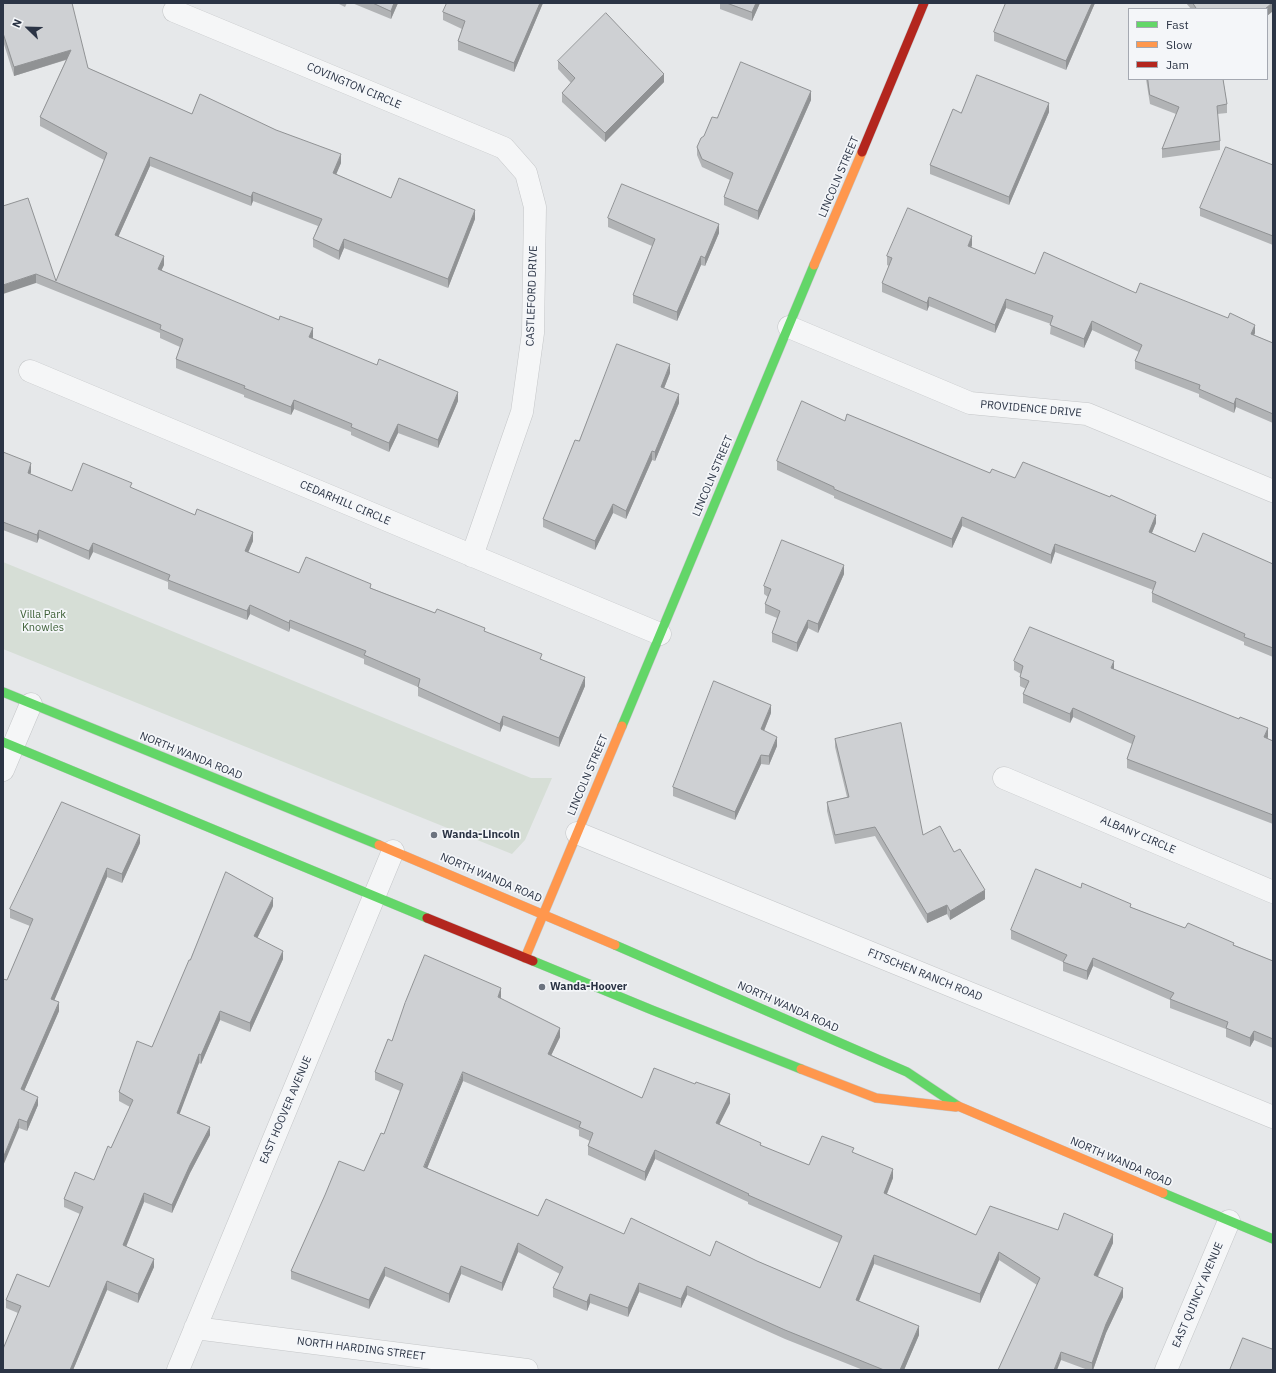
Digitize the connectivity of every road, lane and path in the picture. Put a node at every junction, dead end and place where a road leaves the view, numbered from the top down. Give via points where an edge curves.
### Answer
1 (924, 3) edge
2 (174, 11) dead end
3 (526, 173) joint
4 (789, 327) junction
5 (30, 371) dead end
6 (1273, 491) edge
7 (472, 556) junction
8 (660, 634) junction
9 (3, 692) edge
10 (31, 704) junction
11 (8, 744) edge
12 (3, 770) edge
13 (1004, 778) dead end
14 (577, 833) junction
15 (393, 851) junction
16 (1273, 892) edge
17 (375, 896) junction
18 (543, 913) junction
19 (525, 958) junction
20 (959, 1107) junction
21 (1273, 1117) edge
22 (1229, 1220) junction
23 (1273, 1239) edge
24 (195, 1328) junction
25 (178, 1370) edge
26 (527, 1370) edge
27 (1166, 1370) edge

1 - 4 street, LINCOLN STREET
2 - 3 street, COVINGTON CIRCLE via 504,148
3 - 7 street, CASTLEFORD DRIVE via 535,215 533,333 522,412
4 - 6 street, PROVIDENCE DRIVE via 970,403 1087,414
4 - 8 street, LINCOLN STREET
5 - 7 street, CEDARHILL CIRCLE
7 - 8 street, CEDARHILL CIRCLE
8 - 14 street, LINCOLN STREET
9 - 10 street, NORTH WANDA ROAD
10 - 11 street
10 - 15 street, NORTH WANDA ROAD
11 - 12 street
11 - 17 street, NORTH WANDA ROAD
13 - 16 street, ALBANY CIRCLE
14 - 18 street, LINCOLN STREET
14 - 21 street, FITSCHEN RANCH ROAD
15 - 17 street, EAST HOOVER AVENUE
15 - 18 street, NORTH WANDA ROAD
17 - 19 street, NORTH WANDA ROAD
17 - 24 street, EAST HOOVER AVENUE
18 - 19 street, LINCOLN STREET
18 - 20 street, NORTH WANDA ROAD via 907,1072
19 - 20 street, NORTH WANDA ROAD via 876,1098
20 - 22 street, NORTH WANDA ROAD
22 - 23 street, NORTH WANDA ROAD
22 - 27 street, EAST QUINCY AVENUE
24 - 25 street, EAST HOOVER AVENUE
24 - 26 street, NORTH HARDING STREET

